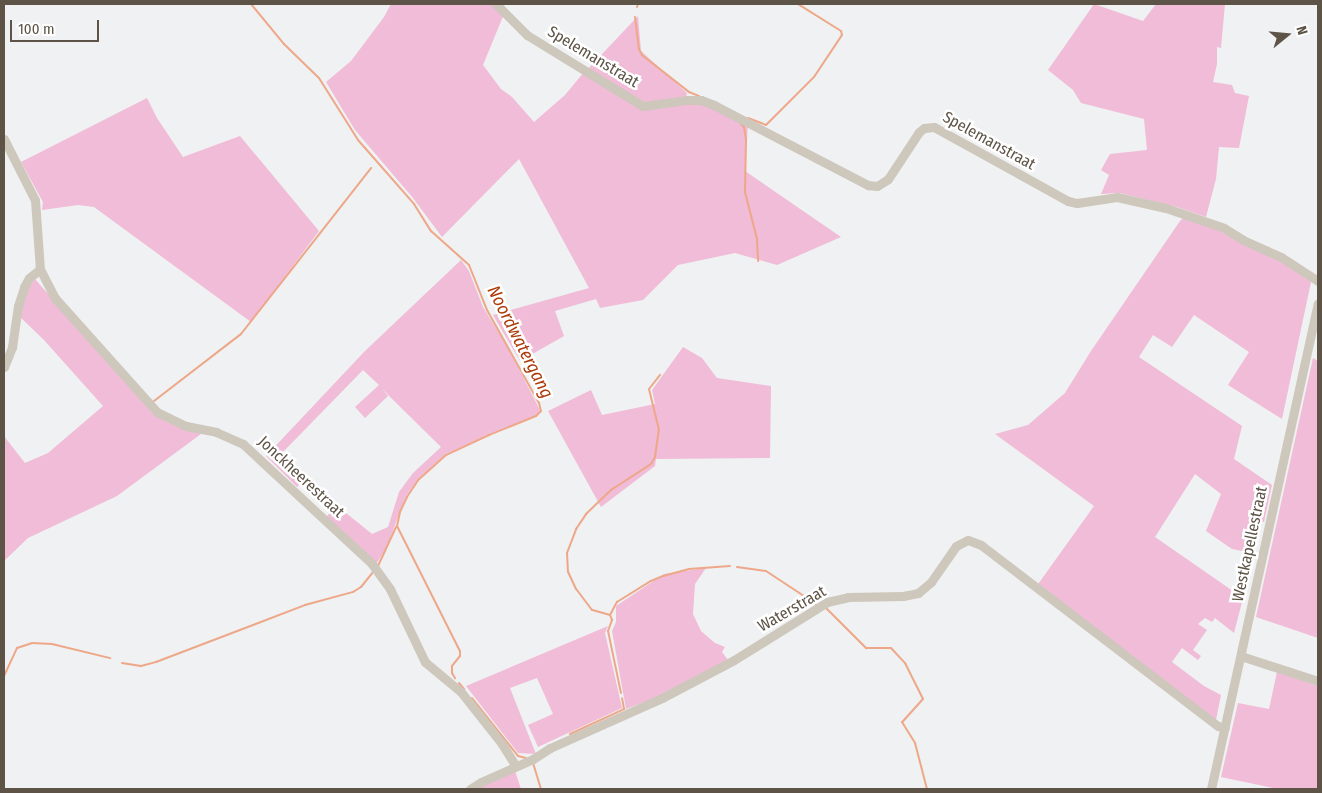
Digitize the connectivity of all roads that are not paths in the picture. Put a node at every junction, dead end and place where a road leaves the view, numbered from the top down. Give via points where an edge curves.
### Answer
1 (496, 4) edge
2 (4, 139) edge
3 (40, 269) junction
4 (1318, 281) edge
5 (1318, 304) edge
6 (4, 367) edge
7 (1241, 656) junction
8 (1318, 681) edge
9 (1225, 728) junction
10 (516, 766) junction
11 (470, 789) edge
12 (1211, 789) edge

1 - 4 street, Spelemanstraat via 527,35 643,106 701,100 868,185 877,186 888,179 919,132 934,127 1068,201 1087,202 1117,197 1166,208 1224,228 1281,257
2 - 3 street, Jonckheerestraat via 35,200
3 - 6 street via 24,286
3 - 10 street, Jonckheerestraat via 56,298 157,412 186,426 216,432 243,444 372,564 390,589 425,662 461,692
5 - 7 street, Westkapellestraat
7 - 8 street
7 - 9 street, Westkapellestraat
9 - 10 street, Waterstraat via 1203,715 981,545 968,540 956,546 931,582 918,593 848,597 827,602 734,660 670,694
9 - 12 street, Westkapellestraat
10 - 11 street, Waterstraat

